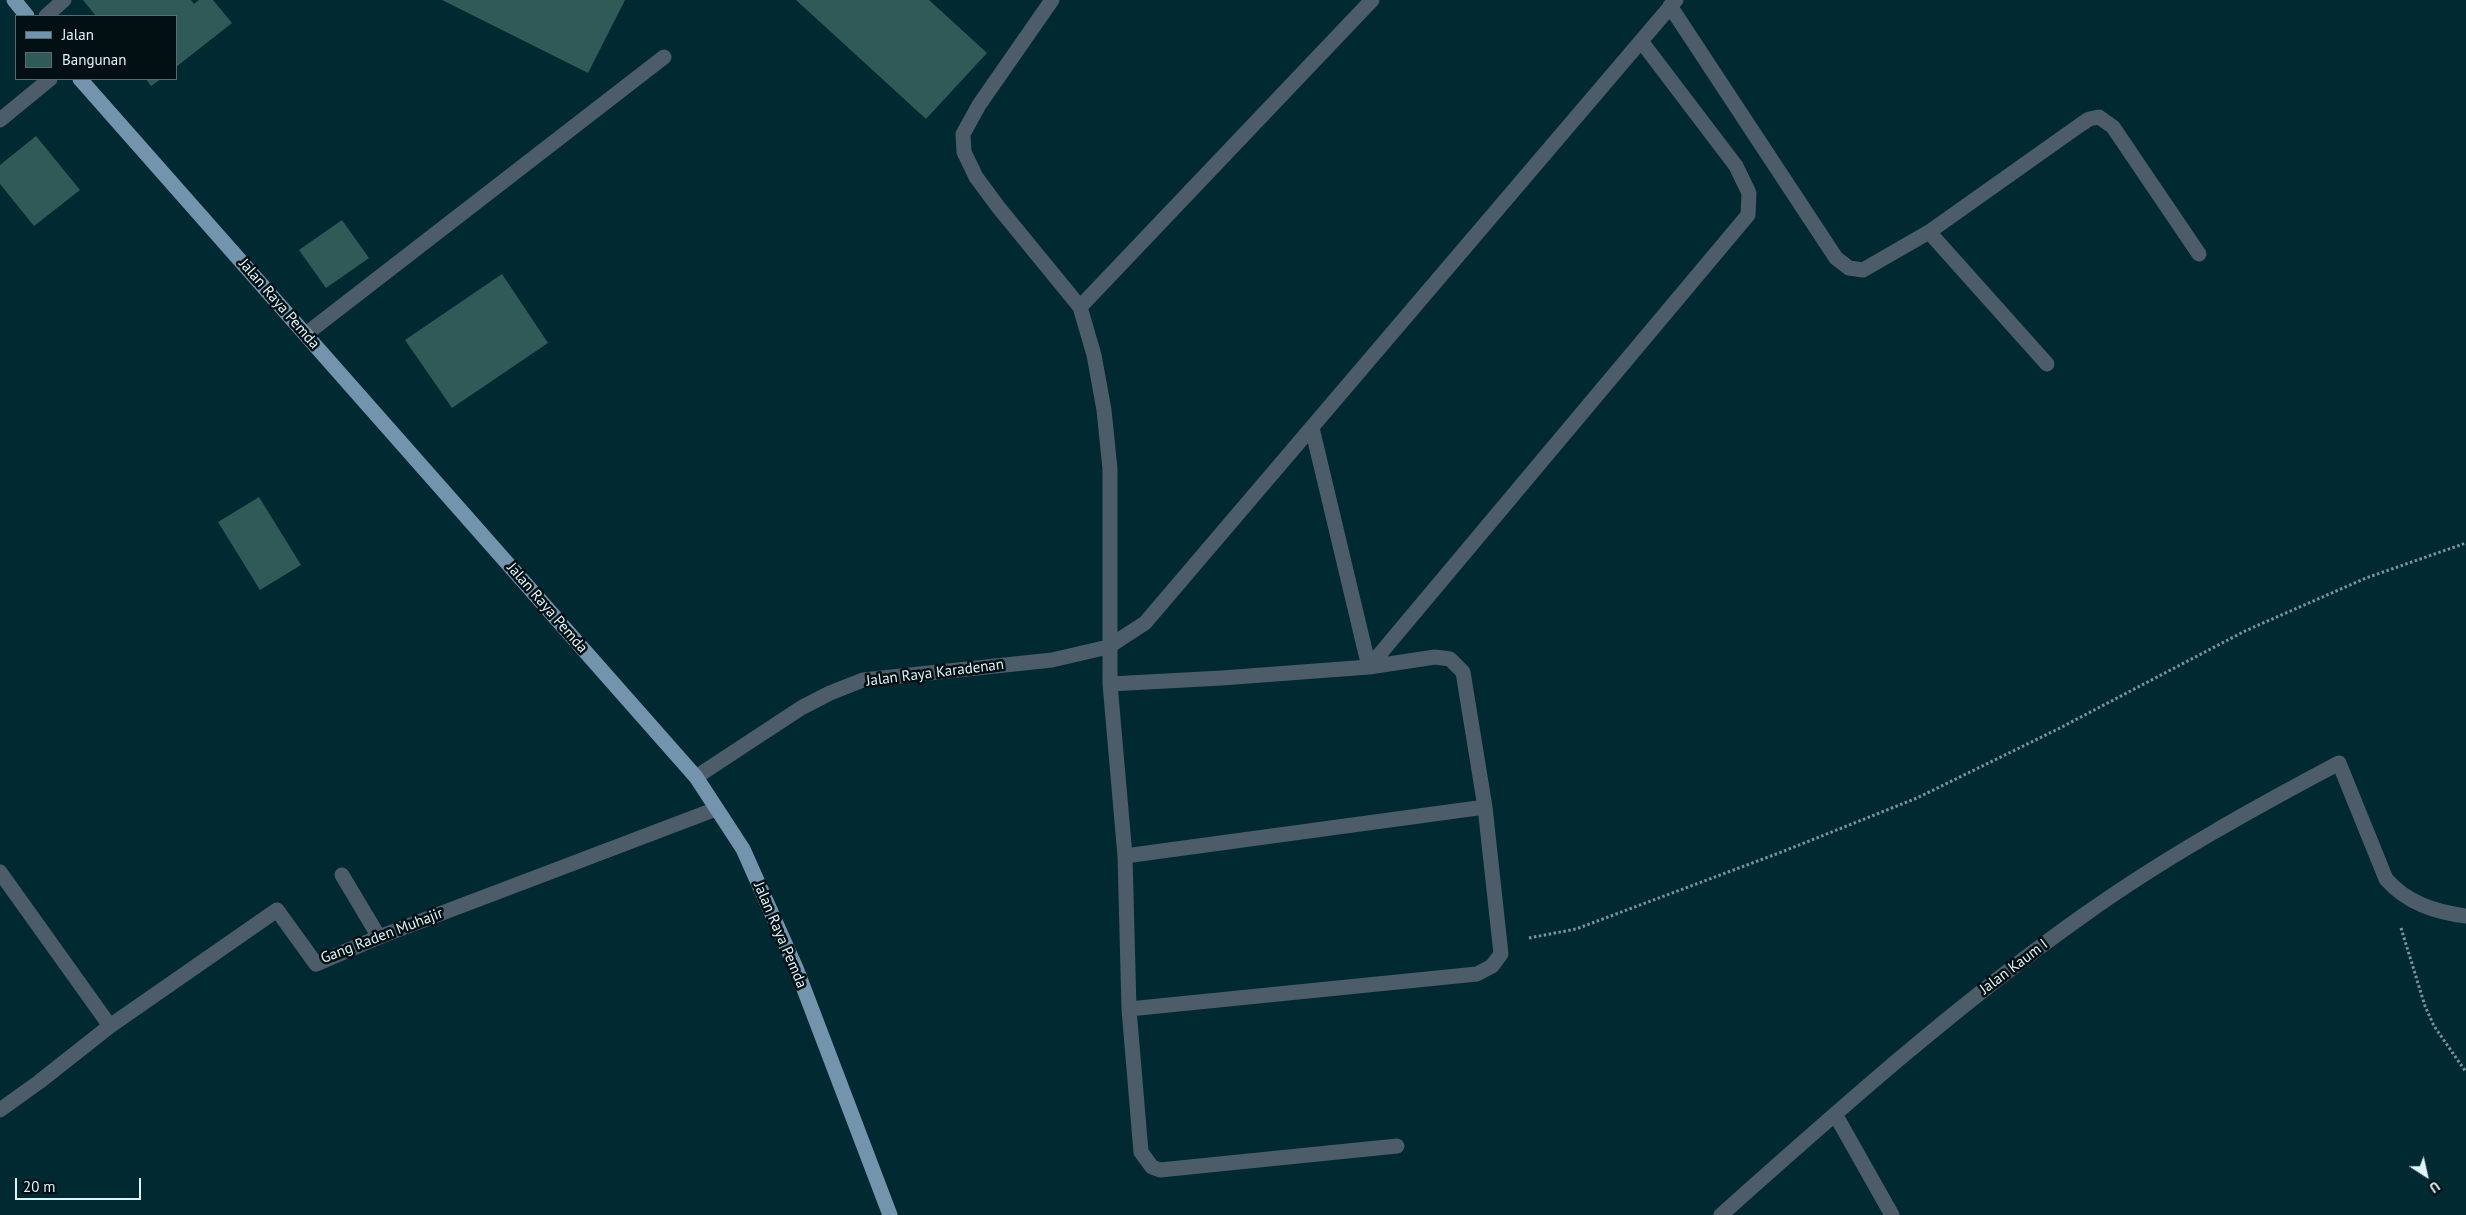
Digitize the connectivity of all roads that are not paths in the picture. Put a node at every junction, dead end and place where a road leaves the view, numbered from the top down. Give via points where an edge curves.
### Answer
1 (14, 0) edge
2 (64, 0) edge
3 (1052, 0) edge
4 (1372, 0) edge
5 (1673, 3) edge
6 (26, 15) edge
7 (47, 15) edge
8 (1641, 41) junction
9 (664, 57) dead end
10 (49, 80) edge
11 (81, 80) edge
12 (0, 120) edge
13 (1930, 232) junction
14 (2199, 254) dead end
15 (1080, 307) junction
16 (306, 334) junction
17 (2048, 364) dead end
18 (1312, 428) junction
19 (1108, 647) junction
20 (1369, 667) junction
21 (1110, 684) junction
22 (696, 778) junction
23 (1485, 807) junction
24 (716, 809) junction
25 (1125, 856) junction
26 (0, 872) edge
27 (342, 875) dead end
28 (2466, 916) edge
29 (379, 937) junction
30 (1129, 1009) junction
31 (110, 1026) junction
32 (0, 1110) edge
33 (1834, 1114) junction
34 (1397, 1146) dead end
35 (890, 1215) edge
36 (1721, 1215) edge
37 (1892, 1215) edge

1 - 6 main road
2 - 7 street
3 - 15 street via 979,105 963,134 964,152 976,176 999,208
4 - 15 street
5 - 8 street
5 - 13 street via 1836,258 1849,268 1863,270
8 - 18 street
8 - 20 street via 1736,166 1748,193 1748,215
9 - 16 street
10 - 12 street
11 - 16 main road, Jalan Raya Pemda
13 - 14 street via 2080,124 2098,117 2113,127
13 - 17 street
15 - 19 street via 1094,355 1110,469
16 - 22 main road, Jalan Raya Pemda
18 - 19 street via 1150,616
18 - 20 street
19 - 21 street
19 - 22 street, Jalan Raya Karadenan via 1052,660 863,680 801,708
20 - 21 street
20 - 23 street via 1435,657 1450,659 1463,672
21 - 25 street
22 - 24 main road, Jalan Raya Pemda
23 - 25 street
23 - 30 street via 1501,954 1492,966 1477,974
24 - 29 street, Gang Raden Muhajir
24 - 35 main road, Jalan Raya Pemda via 743,849 796,968
25 - 30 street
26 - 31 street
27 - 29 street
28 - 33 street, Jalan Kaum I via 2441,913 2398,894 2386,879 2339,763 2173,857 2085,914 1978,993
29 - 31 street, Gang Raden Muhajir via 316,964 277,910
30 - 34 street via 1141,1152 1152,1167 1160,1170
31 - 32 street, Gang Raden Muhajir
33 - 36 street, Jalan Kaum I
33 - 37 street

